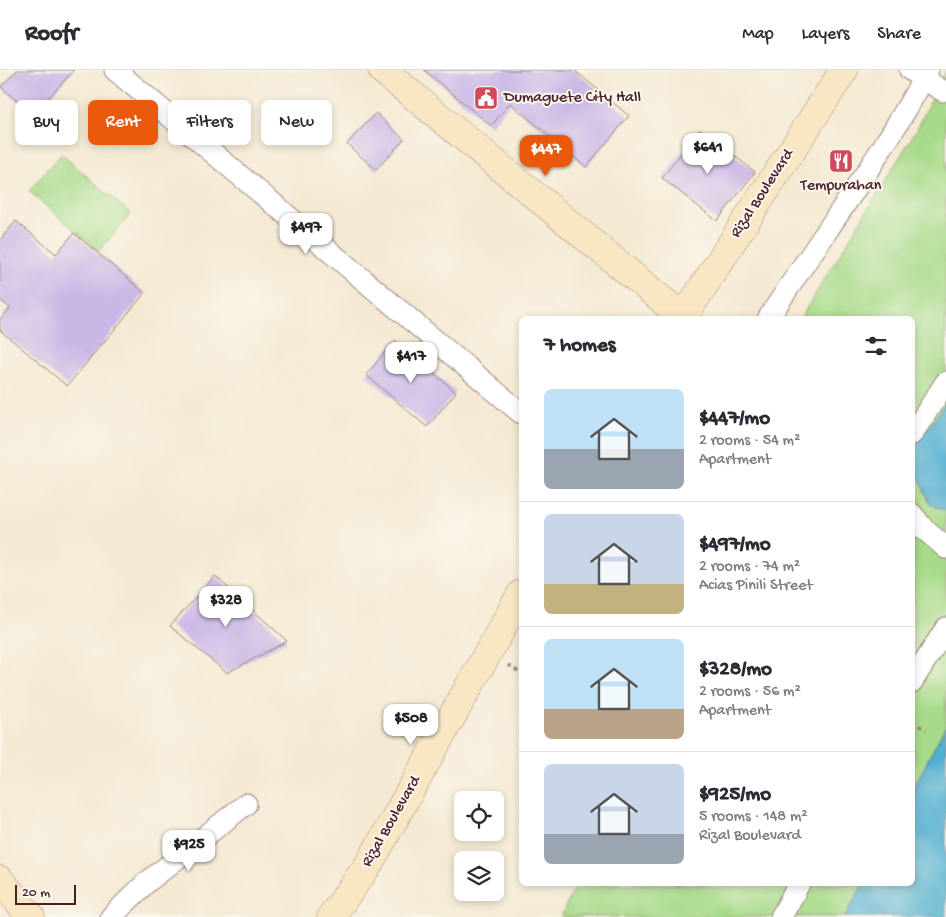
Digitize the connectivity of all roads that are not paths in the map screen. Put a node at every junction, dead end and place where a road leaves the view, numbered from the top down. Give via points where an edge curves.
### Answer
1 (115, 70) edge
2 (382, 70) edge
3 (844, 70) edge
4 (921, 73) edge
5 (943, 91) dead end
6 (682, 316) edge
7 (685, 316) edge
8 (770, 316) edge
9 (946, 382) edge
10 (519, 411) edge
11 (915, 429) edge
12 (915, 518) edge
13 (946, 548) edge
14 (519, 598) edge
15 (946, 628) edge
16 (915, 677) edge
17 (246, 804) dead end
18 (0, 880) edge
19 (798, 886) edge
20 (31, 917) edge
21 (111, 917) edge
22 (331, 917) edge
23 (781, 917) edge

1 - 10 street
2 - 6 main road
3 - 7 main road, Rizal Boulevard
4 - 5 street
4 - 8 street via 826,233
9 - 11 street
12 - 13 street
14 - 22 main road, Rizal Boulevard via 369,864
15 - 16 street
17 - 21 street via 146,883
18 - 20 main road
19 - 23 street

